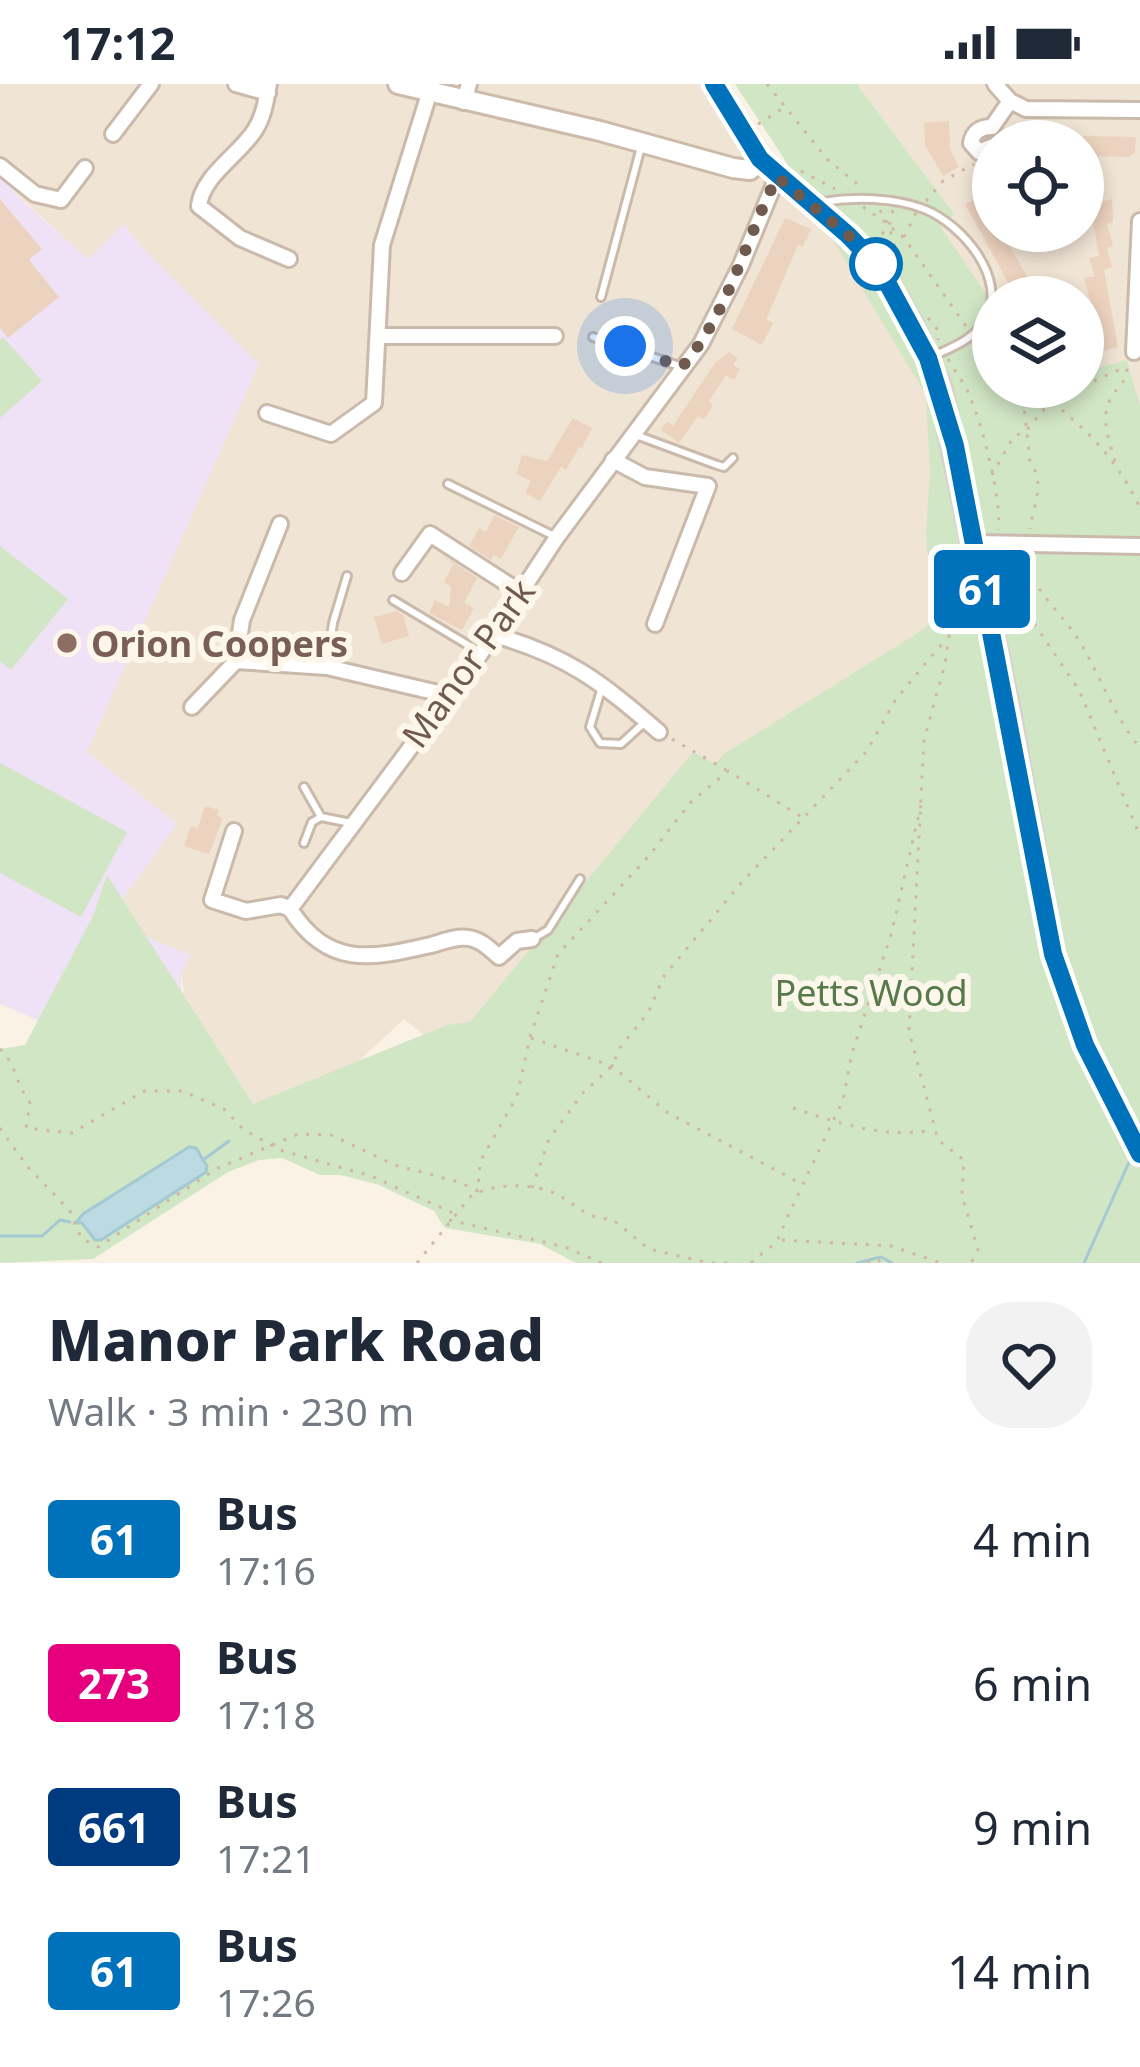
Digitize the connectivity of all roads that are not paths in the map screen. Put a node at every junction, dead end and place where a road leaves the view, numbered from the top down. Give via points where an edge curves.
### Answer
1 (152, 84) edge
2 (236, 84) edge
3 (398, 84) edge
4 (714, 84) edge
5 (994, 84) edge
6 (268, 88) edge
7 (466, 93) edge
8 (429, 94) junction
9 (1010, 101) junction
10 (1140, 110) edge
11 (1000, 120) edge
12 (113, 134) dead end
13 (642, 143) junction
14 (760, 159) junction
15 (0, 166) edge
16 (86, 168) dead end
17 (782, 171) junction
18 (814, 206) junction
19 (1140, 221) edge
20 (289, 259) dead end
21 (601, 297) dead end
22 (380, 336) junction
23 (555, 336) dead end
24 (592, 337) dead end
25 (936, 355) junction
26 (1131, 359) road end
27 (682, 367) junction
28 (267, 413) dead end
29 (632, 434) junction
30 (733, 458) dead end
31 (613, 460) junction
32 (448, 484) dead end
33 (280, 524) dead end
34 (557, 537) junction
35 (981, 542) junction
36 (1140, 546) edge
37 (401, 573) dead end
38 (346, 576) dead end
39 (520, 592) junction
40 (393, 600) dead end
41 (655, 624) dead end
42 (491, 634) junction
43 (481, 653) junction
44 (236, 661) junction
45 (327, 667) junction
46 (603, 684) junction
47 (447, 695) junction
48 (192, 706) dead end
49 (652, 726) joint
50 (304, 787) dead end
51 (321, 817) junction
52 (351, 824) junction
53 (234, 830) dead end
54 (304, 843) dead end
55 (580, 879) dead end
56 (290, 910) junction
57 (532, 939) joint
58 (1140, 1154) edge

1 - 12 street
2 - 6 street
3 - 8 main road
4 - 14 main road
5 - 9 street
6 - 20 street via 252,135 200,194 199,206 240,238
7 - 8 main road
7 - 13 main road
8 - 22 street via 382,245
9 - 10 street via 1026,109
9 - 11 street
13 - 14 main road via 733,168 750,170
13 - 21 lane
14 - 17 main road
15 - 16 street via 35,194 61,200
17 - 18 main road
17 - 27 street, Manor Park via 718,314
18 - 25 main road via 865,253
18 - 25 lane via 895,202 938,215 961,235 982,263 992,301 974,334
19 - 26 street
22 - 23 street
22 - 28 street via 374,403 331,434
24 - 27 lane
25 - 35 main road
27 - 29 street, Manor Park
29 - 30 lane via 717,465
29 - 31 street, Manor Park
31 - 34 street, Manor Park
31 - 41 street via 645,477 707,486
32 - 34 lane
33 - 44 street via 242,620
34 - 39 street, Manor Park
35 - 36 street
35 - 58 main road via 973,567 1053,954 1085,1045
37 - 39 street via 430,534
38 - 45 lane
39 - 42 street, Manor Park
40 - 43 lane
42 - 43 street, Manor Park
42 - 46 street via 561,658
43 - 47 street, Manor Park
44 - 45 street
44 - 48 street
45 - 47 street
46 - 49 street
46 - 49 lane via 591,719 594,738 607,746
47 - 52 street, Manor Park
50 - 51 lane
51 - 52 lane
51 - 54 lane
52 - 56 street, Manor Park
53 - 56 street via 212,900 246,911
55 - 57 lane via 548,930
56 - 57 street via 319,942 368,957 465,937 499,957

